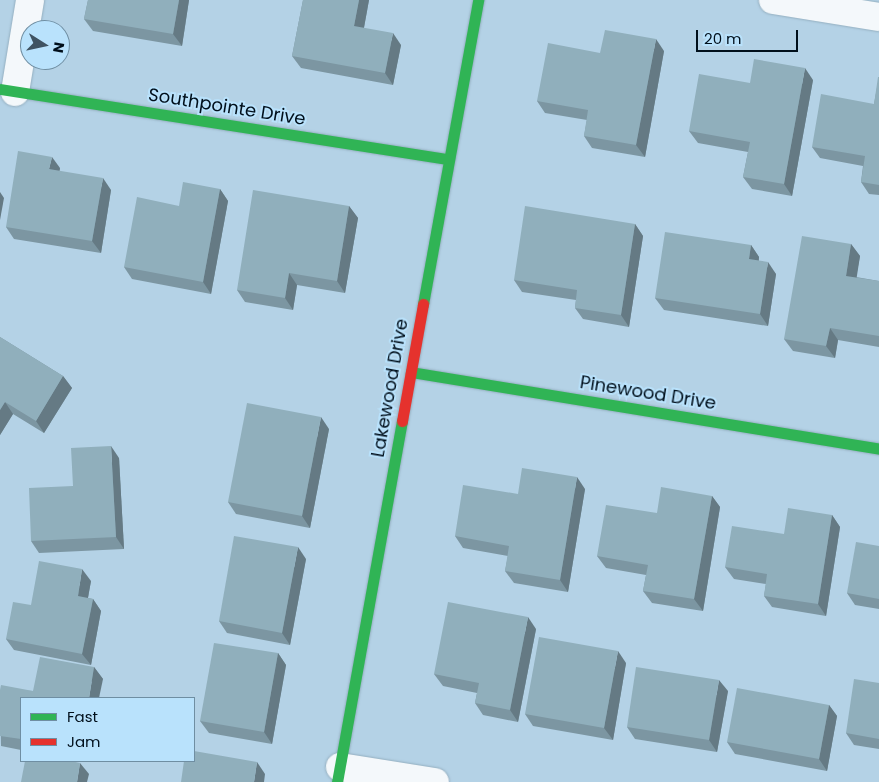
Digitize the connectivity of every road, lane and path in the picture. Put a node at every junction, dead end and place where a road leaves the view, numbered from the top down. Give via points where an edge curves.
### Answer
1 (30, 0) edge
2 (478, 0) edge
3 (773, 0) edge
4 (879, 17) edge
5 (7, 91) edge
6 (449, 159) junction
7 (411, 372) junction
8 (879, 449) edge
9 (338, 774) edge
10 (435, 782) edge

1 - 5 street
2 - 6 street, Lakewood Drive
3 - 4 street
5 - 6 street, Southpointe Drive
6 - 7 street, Lakewood Drive
7 - 8 street, Pinewood Drive
7 - 9 street, Lakewood Drive
9 - 10 street

